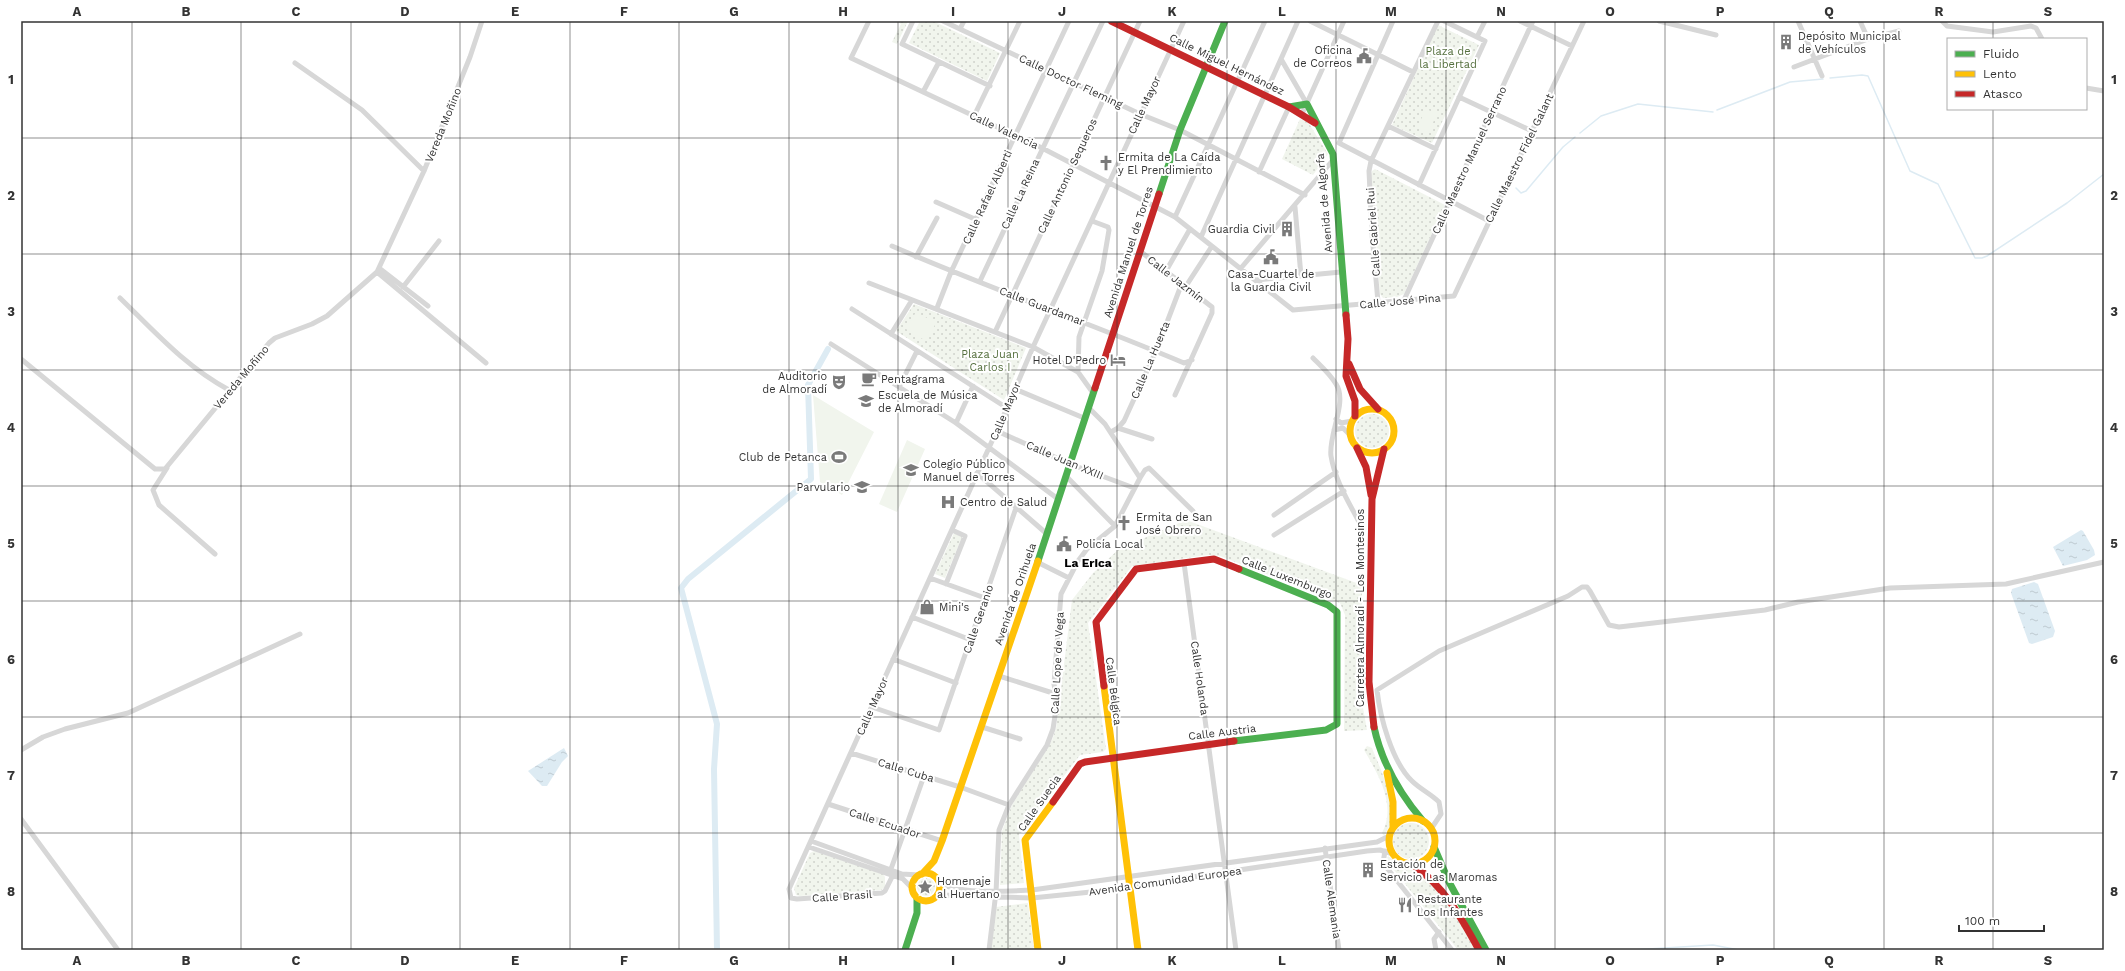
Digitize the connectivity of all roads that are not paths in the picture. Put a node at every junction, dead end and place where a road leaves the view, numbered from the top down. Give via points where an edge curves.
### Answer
1 (482, 21) edge
2 (869, 21) edge
3 (913, 21) edge
4 (943, 21) edge
5 (964, 21) edge
6 (1020, 21) edge
7 (1069, 21) edge
8 (1102, 21) edge
9 (1110, 21) edge
10 (1140, 21) edge
11 (1184, 21) edge
12 (1225, 21) edge
13 (1265, 21) edge
14 (1298, 21) edge
15 (1310, 21) edge
16 (1344, 21) edge
17 (1393, 21) edge
18 (1438, 21) edge
19 (1444, 21) edge
20 (1485, 21) edge
21 (1520, 21) edge
22 (1584, 21) edge
23 (1659, 21) edge
24 (1798, 21) edge
25 (1860, 21) edge
26 (1942, 21) edge
27 (1532, 24) edge
28 (960, 29) junction
29 (1899, 31) dead end
30 (1135, 32) junction
31 (1338, 35) junction
32 (1716, 35) dead end
33 (1477, 37) junction
34 (2041, 38) edge
35 (1868, 39) junction
36 (1572, 46) junction
37 (1171, 49) junction
38 (1006, 51) junction
39 (1378, 55) junction
40 (1281, 59) junction
41 (1815, 59) junction
42 (939, 62) junction
43 (295, 63) dead end
44 (1205, 66) junction
45 (1794, 67) dead end
46 (1046, 69) junction
47 (1413, 72) junction
48 (1822, 76) dead end
49 (1073, 82) junction
50 (1237, 82) junction
51 (990, 86) junction
52 (2087, 88) edge
53 (2104, 91) edge
54 (923, 92) junction
55 (1265, 95) junction
56 (1104, 96) junction
57 (1459, 97) junction
58 (1307, 104) junction
59 (1289, 107) junction
60 (1491, 112) junction
61 (1140, 114) junction
62 (1302, 114) junction
63 (974, 116) junction
64 (1315, 123) junction
65 (1388, 126) junction
66 (1180, 130) junction
67 (1532, 132) junction
68 (1015, 136) junction
69 (1339, 143) junction
70 (1208, 146) junction
71 (1042, 148) junction
72 (1331, 148) junction
73 (1436, 149) junction
74 (1235, 160) junction
75 (1333, 160) junction
76 (1371, 161) junction
77 (1073, 164) junction
78 (424, 171) junction
79 (1258, 172) junction
80 (1109, 182) junction
81 (1419, 185) junction
82 (1305, 195) junction
83 (1450, 201) junction
84 (936, 202) dead end
85 (1154, 205) junction
86 (1295, 207) junction
87 (1175, 217) junction
88 (937, 218) dead end
89 (977, 220) junction
90 (1092, 220) junction
91 (1489, 221) junction
92 (1190, 229) junction
93 (1201, 237) junction
94 (439, 241) dead end
95 (892, 246) dead end
96 (1212, 246) junction
97 (1140, 251) junction
98 (916, 257) junction
99 (1241, 268) junction
100 (378, 270) junction
101 (1166, 271) junction
102 (951, 272) junction
103 (1341, 272) junction
104 (1301, 276) junction
105 (1256, 280) junction
106 (980, 281) junction
107 (869, 283) dead end
108 (1184, 285) junction
109 (403, 286) junction
110 (1012, 294) junction
111 (1454, 296) joint
112 (120, 298) dead end
113 (912, 300) junction
114 (1404, 300) junction
115 (1378, 302) junction
116 (1345, 305) junction
117 (428, 306) dead end
118 (937, 308) junction
119 (852, 309) dead end
120 (1050, 309) junction
121 (1083, 322) junction
122 (995, 332) junction
123 (1113, 332) junction
124 (891, 334) junction
125 (831, 344) dead end
126 (1032, 347) junction
127 (1156, 350) junction
128 (917, 351) junction
129 (1313, 358) dead end
130 (1348, 358) junction
131 (21, 359) edge
132 (1192, 360) junction
133 (486, 363) dead end
134 (1078, 372) junction
135 (973, 386) junction
136 (898, 387) junction
137 (1015, 389) junction
138 (229, 390) junction
139 (1093, 393) junction
140 (1175, 395) dead end
141 (1088, 407) junction
142 (1007, 408) junction
143 (1378, 409) junction
144 (1084, 418) junction
145 (1336, 419) junction
146 (1353, 419) junction
147 (956, 423) junction
148 (1118, 428) junction
149 (997, 430) junction
150 (1334, 430) junction
151 (1111, 432) junction
152 (1350, 435) junction
153 (1152, 439) dead end
154 (989, 447) junction
155 (1356, 447) junction
156 (1384, 449) junction
157 (1070, 464) junction
158 (167, 467) junction
159 (1336, 472) junction
160 (978, 473) junction
161 (1066, 476) junction
162 (1140, 478) junction
163 (1134, 488) junction
164 (1344, 491) junction
165 (1058, 499) junction
166 (1372, 499) junction
167 (1016, 508) junction
168 (1193, 511) dead end
169 (1274, 515) dead end
170 (1115, 526) junction
171 (952, 530) junction
172 (1363, 530) dead end
173 (1047, 534) junction
174 (1274, 535) dead end
175 (215, 554) dead end
176 (1037, 562) junction
177 (2104, 562) edge
178 (1184, 563) junction
179 (930, 578) junction
180 (1069, 578) junction
181 (946, 584) junction
182 (985, 598) junction
183 (912, 617) junction
184 (300, 634) dead end
185 (971, 640) junction
186 (892, 659) junction
187 (999, 676) junction
188 (956, 682) junction
189 (1056, 694) junction
190 (872, 707) junction
191 (982, 727) junction
192 (1334, 728) joint
193 (1020, 739) dead end
194 (1209, 744) junction
195 (21, 750) edge
196 (851, 753) junction
197 (1112, 758) junction
198 (1384, 763) junction
199 (924, 776) junction
200 (960, 787) junction
201 (828, 804) junction
202 (1009, 805) junction
203 (21, 819) edge
204 (1423, 821) junction
205 (1394, 827) junction
206 (905, 829) junction
207 (1431, 829) junction
208 (1389, 836) junction
209 (811, 841) junction
210 (942, 842) junction
211 (808, 846) junction
212 (1434, 847) junction
213 (1325, 848) junction
214 (1385, 851) junction
215 (1393, 854) junction
216 (1325, 857) junction
217 (934, 862) junction
218 (1225, 864) junction
219 (1412, 864) junction
220 (892, 869) junction
221 (1226, 872) junction
222 (920, 874) junction
223 (893, 876) junction
224 (1128, 877) junction
225 (937, 880) junction
226 (1129, 886) junction
227 (912, 888) junction
228 (789, 889) joint
229 (1032, 890) junction
230 (996, 895) junction
231 (936, 896) junction
232 (917, 898) junction
233 (1032, 898) junction
234 (927, 901) junction
235 (917, 912) junction
236 (1439, 932) junction
237 (1480, 941) junction
238 (118, 950) edge
239 (905, 950) edge
240 (989, 950) edge
241 (1038, 950) edge
242 (1138, 950) edge
243 (1236, 950) edge
244 (1339, 950) edge
245 (1436, 950) edge
246 (1452, 950) edge
247 (1479, 950) edge
248 (1486, 950) edge
249 (1491, 950) edge

1 - 78 street, Vereda Moñino
2 - 54 street, Calle Valencia via 851,58
3 - 42 street via 902,44
4 - 28 street, Calle Doctor Fleming
5 - 28 street
6 - 38 street
7 - 46 street, Calle Rafael Alberti
8 - 49 street, Calle La Reina
9 - 30 main road, Calle Miguel Hernández
10 - 30 street, Calle Antonio Sequeros
11 - 37 street, Calle Mayor
12 - 44 main road, Avenida Manuel de Torres
13 - 50 street
14 - 40 street
15 - 31 street
16 - 31 street
17 - 39 street
18 - 47 street, Calle Gabriel Rui
19 - 33 street
20 - 33 street
21 - 27 street
22 - 36 street, Calle Maestro Fidel Galant
23 - 32 street
24 - 41 street
25 - 35 street
26 - 34 street via 1947,26 1993,32 2031,26 2036,28
27 - 36 street
27 - 60 street, Calle Maestro Manuel Serrano
28 - 38 street, Calle Doctor Fleming
29 - 35 street
30 - 37 main road, Calle Miguel Hernández
30 - 56 street, Calle Antonio Sequeros
31 - 39 street
31 - 58 street
33 - 57 street via 1485,41
35 - 41 street
36 - 67 street, Calle Maestro Fidel Galant
37 - 44 main road, Calle Miguel Hernández
37 - 61 street, Calle Mayor
38 - 46 street, Calle Doctor Fleming
38 - 51 street
39 - 47 street
39 - 69 street
40 - 55 street
40 - 58 street, Avenida de Algorfa
41 - 45 street
41 - 48 street
42 - 51 street
42 - 54 street
43 - 78 street via 358,107
44 - 50 main road, Calle Miguel Hernández
44 - 66 main road, Avenida Manuel de Torres
46 - 49 street, Calle Doctor Fleming
46 - 68 street, Calle Rafael Alberti
47 - 65 street, Calle Gabriel Rui
49 - 56 street, Calle Doctor Fleming
49 - 71 street, Calle La Reina
50 - 55 main road, Calle Miguel Hernández
50 - 70 street
51 - 63 street
52 - 53 street
54 - 63 street, Calle Valencia
55 - 59 main road, Calle Miguel Hernández
55 - 74 street
56 - 61 street, Calle Doctor Fleming
56 - 77 street, Calle Antonio Sequeros
57 - 60 street
57 - 73 street
58 - 59 main road, Calle Miguel Hernández
58 - 62 street
58 - 64 main road, Avenida de Algorfa
59 - 62 main road, Calle Miguel Hernández
59 - 79 street
60 - 67 street
60 - 83 street, Calle Maestro Manuel Serrano
61 - 66 street, Calle Doctor Fleming
61 - 80 street, Calle Mayor
62 - 64 main road, Calle Miguel Hernández
63 - 68 street, Calle Valencia
64 - 72 main road, Avenida de Algorfa
65 - 73 street
65 - 76 street, Calle Gabriel Rui
66 - 70 street, Calle Doctor Fleming
66 - 85 main road, Avenida Manuel de Torres
67 - 91 street, Calle Maestro Fidel Galant
68 - 71 street, Calle Valencia
68 - 89 street, Calle Rafael Alberti
69 - 72 street
69 - 76 street
70 - 74 street, Calle Doctor Fleming
70 - 87 street
71 - 77 street, Calle Valencia
71 - 106 street, Calle La Reina
72 - 75 main road, Avenida de Algorfa
73 - 81 street
74 - 79 street, Calle Doctor Fleming
74 - 93 street
75 - 82 street
75 - 103 main road, Avenida de Algorfa
76 - 81 street
76 - 115 street, Calle Gabriel Rui via 1368,172
77 - 80 street, Calle Valencia
77 - 110 street, Calle Antonio Sequeros
78 - 100 street, Vereda Moñino
79 - 82 street, Calle Doctor Fleming
80 - 85 street, Calle Valencia
80 - 90 street, Calle Mayor
81 - 83 street
82 - 86 street
83 - 91 street
83 - 114 street, Calle Maestro Manuel Serrano
84 - 89 street
85 - 87 street, Calle Valencia
85 - 97 main road, Avenida Manuel de Torres
86 - 99 street
86 - 104 street
87 - 92 street, Calle Valencia
88 - 98 street
89 - 102 street, Calle Rafael Alberti
90 - 120 street, Calle Mayor
90 - 121 street via 1108,227 1109,230 1102,270
91 - 111 street, Calle Maestro Fidel Galant
92 - 93 street, Calle Valencia
92 - 101 street
93 - 96 street, Calle Valencia
94 - 109 street
95 - 98 street, Calle Guardamar
96 - 99 street, Calle Valencia
96 - 108 street, Calle La Huerta
97 - 101 street, Calle Jazmín
97 - 123 main road, Avenida Manuel de Torres
98 - 102 street, Calle Guardamar
99 - 105 street, Calle José Pina
100 - 109 street
100 - 133 street
100 - 138 street, Vereda Moñino via 327,316 275,338
101 - 108 street, Calle Jazmín
102 - 106 street, Calle Guardamar
102 - 118 street, Calle Rafael Alberti
103 - 104 street
103 - 116 main road, Avenida de Algorfa
104 - 105 street
105 - 116 street, Calle José Pina via 1293,310
106 - 110 street, Calle Guardamar
107 - 113 street
108 - 127 street, Calle La Huerta
108 - 132 street, Calle Jazmín via 1212,307 1212,314
109 - 117 street
110 - 120 street, Calle Guardamar
110 - 122 street, Calle Antonio Sequeros
111 - 114 street, Calle José Pina
112 - 138 street via 181,359 206,378
113 - 118 street
113 - 124 street
114 - 115 street, Calle José Pina
115 - 116 street, Calle José Pina
116 - 130 main road, Avenida de Algorfa
118 - 122 street
119 - 124 street
120 - 121 street, Calle Guardamar
120 - 126 street, Calle Mayor
121 - 123 street, Calle Guardamar
121 - 134 street via 1078,342
122 - 126 street
123 - 127 street, Calle Guardamar
123 - 139 main road, Avenida de Orihuela
124 - 128 street
125 - 136 street
126 - 134 street
126 - 137 street, Calle Mayor
127 - 132 street, Calle Guardamar via 1184,362
127 - 148 street, Calle La Huerta via 1124,421
128 - 135 street
128 - 136 street
129 - 145 street via 1336,383 1339,390
130 - 143 main road, Avenida de Algorfa via 1357,386
130 - 146 main road, Avenida de Algorfa via 1346,376 1355,401
131 - 158 street via 155,469 163,470
132 - 140 street
134 - 139 street
135 - 142 street
135 - 147 street
136 - 147 street
137 - 142 street, Calle Mayor
137 - 144 street
138 - 158 street, Vereda Moñino
139 - 141 main road, Avenida de Orihuela
141 - 144 main road, Avenida de Orihuela
141 - 151 street
142 - 149 street, Calle Mayor
143 - 146 main road via 1363,410
143 - 156 main road via 1389,416 1394,428 1393,438
144 - 157 main road, Avenida de Orihuela
145 - 146 street via 1341,423
145 - 150 street
146 - 152 main road
147 - 154 street
148 - 151 street, Calle La Huerta
148 - 153 street
149 - 154 street, Calle Mayor
149 - 157 street, Calle Juan XXIII
150 - 152 street via 1343,428
150 - 159 street via 1331,450
151 - 162 street
152 - 155 main road
154 - 160 street, Calle Mayor
154 - 165 street
155 - 156 main road via 1370,453
155 - 166 main road, Carretera Almoradí - Los Montesinos via 1366,467
156 - 166 main road, Carretera Almoradí - Los Montesinos
157 - 161 main road, Avenida de Orihuela
157 - 163 street, Calle Juan XXIII
158 - 175 street, Vereda Moñino via 153,490 154,496 159,505
159 - 164 street
159 - 169 street
160 - 167 street
160 - 171 street, Calle Mayor
161 - 165 main road, Avenida de Orihuela
161 - 170 street
162 - 163 street, Calle Lope de Vega
162 - 168 street via 1149,468
163 - 170 street, Calle Lope de Vega
164 - 172 street
164 - 174 street
165 - 173 main road, Avenida de Orihuela
166 - 198 main road, Carretera Almoradí - Los Montesinos via 1369,689 1372,725
167 - 173 street
167 - 182 street, Calle Geranio
170 - 180 street, Calle Lope de Vega via 1078,560
171 - 179 street, Calle Mayor
171 - 181 street via 965,536
173 - 176 main road, Avenida de Orihuela
176 - 180 street
176 - 187 main road, Avenida de Orihuela
177 - 207 street via 2006,584 1890,588 1798,602 1765,610 1619,626 1609,625 1590,591 1587,587 1582,587 1568,596 1439,651 1377,690 1390,742 1402,769 1413,783 1439,802 1441,814
178 - 192 main road, Calle Luxemburgo via 1214,559 1335,608 1338,633 1338,720
178 - 194 street, Calle Holanda
178 - 197 main road, Calle Bélgica via 1136,569 1096,622
179 - 181 street
179 - 183 street, Calle Mayor
180 - 189 street, Calle Lope de Vega via 1061,594 1054,684
181 - 182 street
182 - 185 street, Calle Geranio
183 - 185 street
183 - 186 street, Calle Mayor
184 - 195 street via 128,713 65,729 43,737
185 - 188 street, Calle Geranio
186 - 188 street
186 - 190 street, Calle Mayor
187 - 189 street
187 - 191 main road, Avenida de Orihuela
188 - 190 street, Calle Geranio via 940,730
189 - 202 street, Calle Lope de Vega via 1053,729
190 - 196 street, Calle Mayor
191 - 193 street
191 - 200 main road, Avenida de Orihuela
192 - 194 main road, Calle Austria
194 - 197 main road, Calle Austria
194 - 218 street, Calle Holanda
196 - 199 street, Calle Cuba
196 - 201 street, Calle Mayor
197 - 224 main road, Calle Bélgica
197 - 229 main road, Calle Suecia via 1085,761 1080,764 1026,840
198 - 204 main road, Carretera Almoradí - Los Montesinos via 1396,786
198 - 205 main road, Carretera Almoradí - Los Montesinos via 1393,802
199 - 200 street, Calle Cuba
199 - 206 street
200 - 202 street, Calle Cuba
200 - 210 main road, Avenida de Orihuela
201 - 206 street, Calle Ecuador
201 - 209 street, Calle Mayor
202 - 230 street, Calle Lope de Vega via 1000,830
203 - 238 street
204 - 205 main road via 1407,819
204 - 207 main road
205 - 208 main road
206 - 210 street, Calle Ecuador
206 - 220 street
207 - 212 main road via 1435,838
208 - 213 street, Avenida Comunidad Europea via 1377,842
208 - 215 main road
209 - 211 street, Calle Mayor
209 - 220 street
210 - 217 main road, Avenida de Orihuela
211 - 223 street
211 - 228 street, Calle Mayor
212 - 219 main road via 1428,857
212 - 237 main road
213 - 216 street, Calle Alemania
213 - 218 street, Avenida Comunidad Europea
214 - 215 street, Avenida Comunidad Europea
214 - 216 street, Avenida Comunidad Europea
214 - 236 street via 1383,863
215 - 219 main road via 1401,861
216 - 221 street, Avenida Comunidad Europea
216 - 244 street, Calle Alemania
217 - 222 main road, Avenida de Orihuela
217 - 225 main road, Avenida de Orihuela
218 - 221 street, Calle Holanda
218 - 224 street, Avenida Comunidad Europea
219 - 247 main road via 1429,878 1456,909
220 - 222 street via 902,874
221 - 226 street, Avenida Comunidad Europea
221 - 243 street, Calle Holanda
222 - 225 main road via 929,874
222 - 227 main road via 915,878
223 - 227 street via 903,879
223 - 228 street, Calle Brasil via 882,893 797,899 791,898
224 - 226 main road, Calle Bélgica
224 - 229 street, Avenida Comunidad Europea
225 - 230 street, Avenida Comunidad Europea via 948,887
225 - 231 main road via 939,890
226 - 233 street, Avenida Comunidad Europea
226 - 242 main road, Calle Bélgica
227 - 232 main road
229 - 230 street, Avenida Comunidad Europea
229 - 233 main road, Calle Suecia
230 - 231 street, Avenida Comunidad Europea
230 - 233 street, Avenida Comunidad Europea
230 - 240 street, Calle Lope de Vega
231 - 234 main road
232 - 234 main road
232 - 235 main road
233 - 241 main road, Calle Suecia
234 - 235 main road
235 - 239 main road
236 - 245 street via 1434,939
236 - 246 street
237 - 248 main road
237 - 249 street

